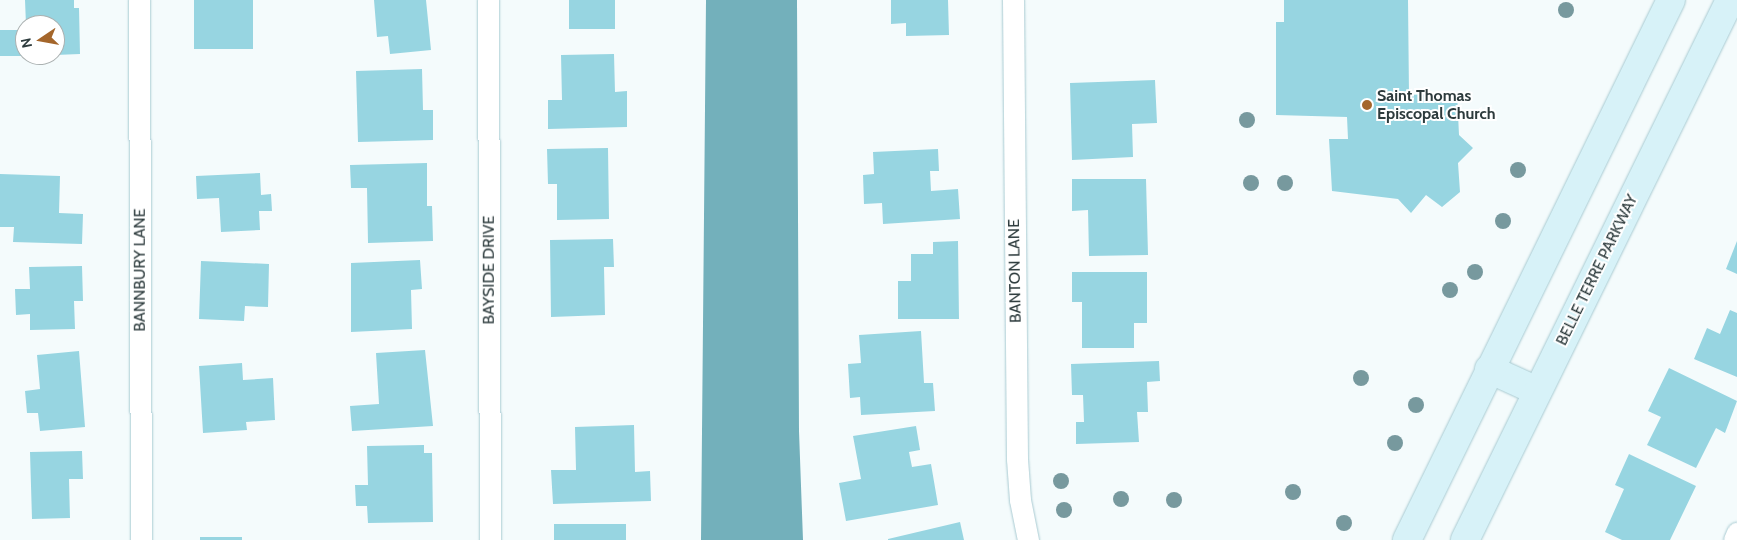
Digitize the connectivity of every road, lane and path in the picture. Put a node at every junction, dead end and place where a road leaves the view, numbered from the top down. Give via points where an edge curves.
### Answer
1 (139, 0) edge
2 (488, 0) edge
3 (1013, 0) edge
4 (1671, 0) edge
5 (1730, 0) edge
6 (1490, 369) junction
7 (1537, 391) junction
8 (1737, 533) edge
9 (141, 540) edge
10 (490, 540) edge
11 (1028, 540) edge
12 (1407, 540) edge
13 (1465, 540) edge
14 (1734, 540) edge

1 - 9 street, BANNBURY LANE
2 - 10 street, BAYSIDE DRIVE
3 - 11 street, BANTON LANE via 1017,459 1020,500
4 - 6 main road
5 - 7 main road, BELLE TERRE PARKWAY
6 - 7 main road
6 - 12 main road
7 - 13 main road, BELLE TERRE PARKWAY
8 - 14 street

